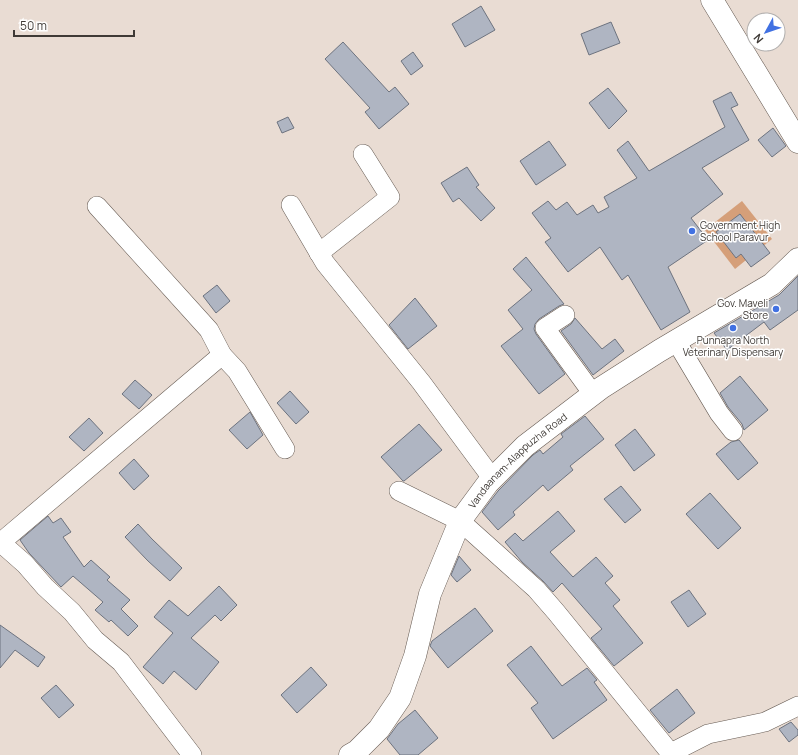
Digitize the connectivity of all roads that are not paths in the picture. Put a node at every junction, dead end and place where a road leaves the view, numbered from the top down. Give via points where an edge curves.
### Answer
1 (712, 0) edge
2 (798, 142) edge
3 (363, 154) dead end
4 (291, 204) dead end
5 (97, 206) dead end
6 (319, 253) junction
7 (798, 259) edge
8 (565, 315) dead end
9 (676, 341) junction
10 (222, 355) junction
11 (593, 394) junction
12 (734, 431) dead end
13 (285, 449) dead end
14 (492, 478) junction
15 (399, 491) dead end
16 (460, 521) junction
17 (0, 542) edge
18 (798, 706) edge
19 (671, 754) edge
20 (192, 755) edge
21 (350, 755) edge

1 - 2 main road
3 - 6 street via 390,197
4 - 6 street
5 - 10 street via 208,330
6 - 14 street via 421,382
7 - 9 main road, Vandaanam-Alappuzha Road via 772,284
8 - 11 street via 545,328
9 - 11 main road, Vandaanam-Alappuzha Road
9 - 12 street via 719,413
10 - 13 street via 237,371
10 - 17 street
11 - 14 main road, Vandaanam-Alappuzha Road via 525,446
14 - 16 main road, Vandaanam-Alappuzha Road
15 - 16 street
16 - 19 street via 536,589
16 - 21 main road, Vandaanam-Alappuzha Road via 430,594 415,656 400,698 379,729
17 - 20 street via 25,564 120,662
18 - 19 street via 765,722 708,734

